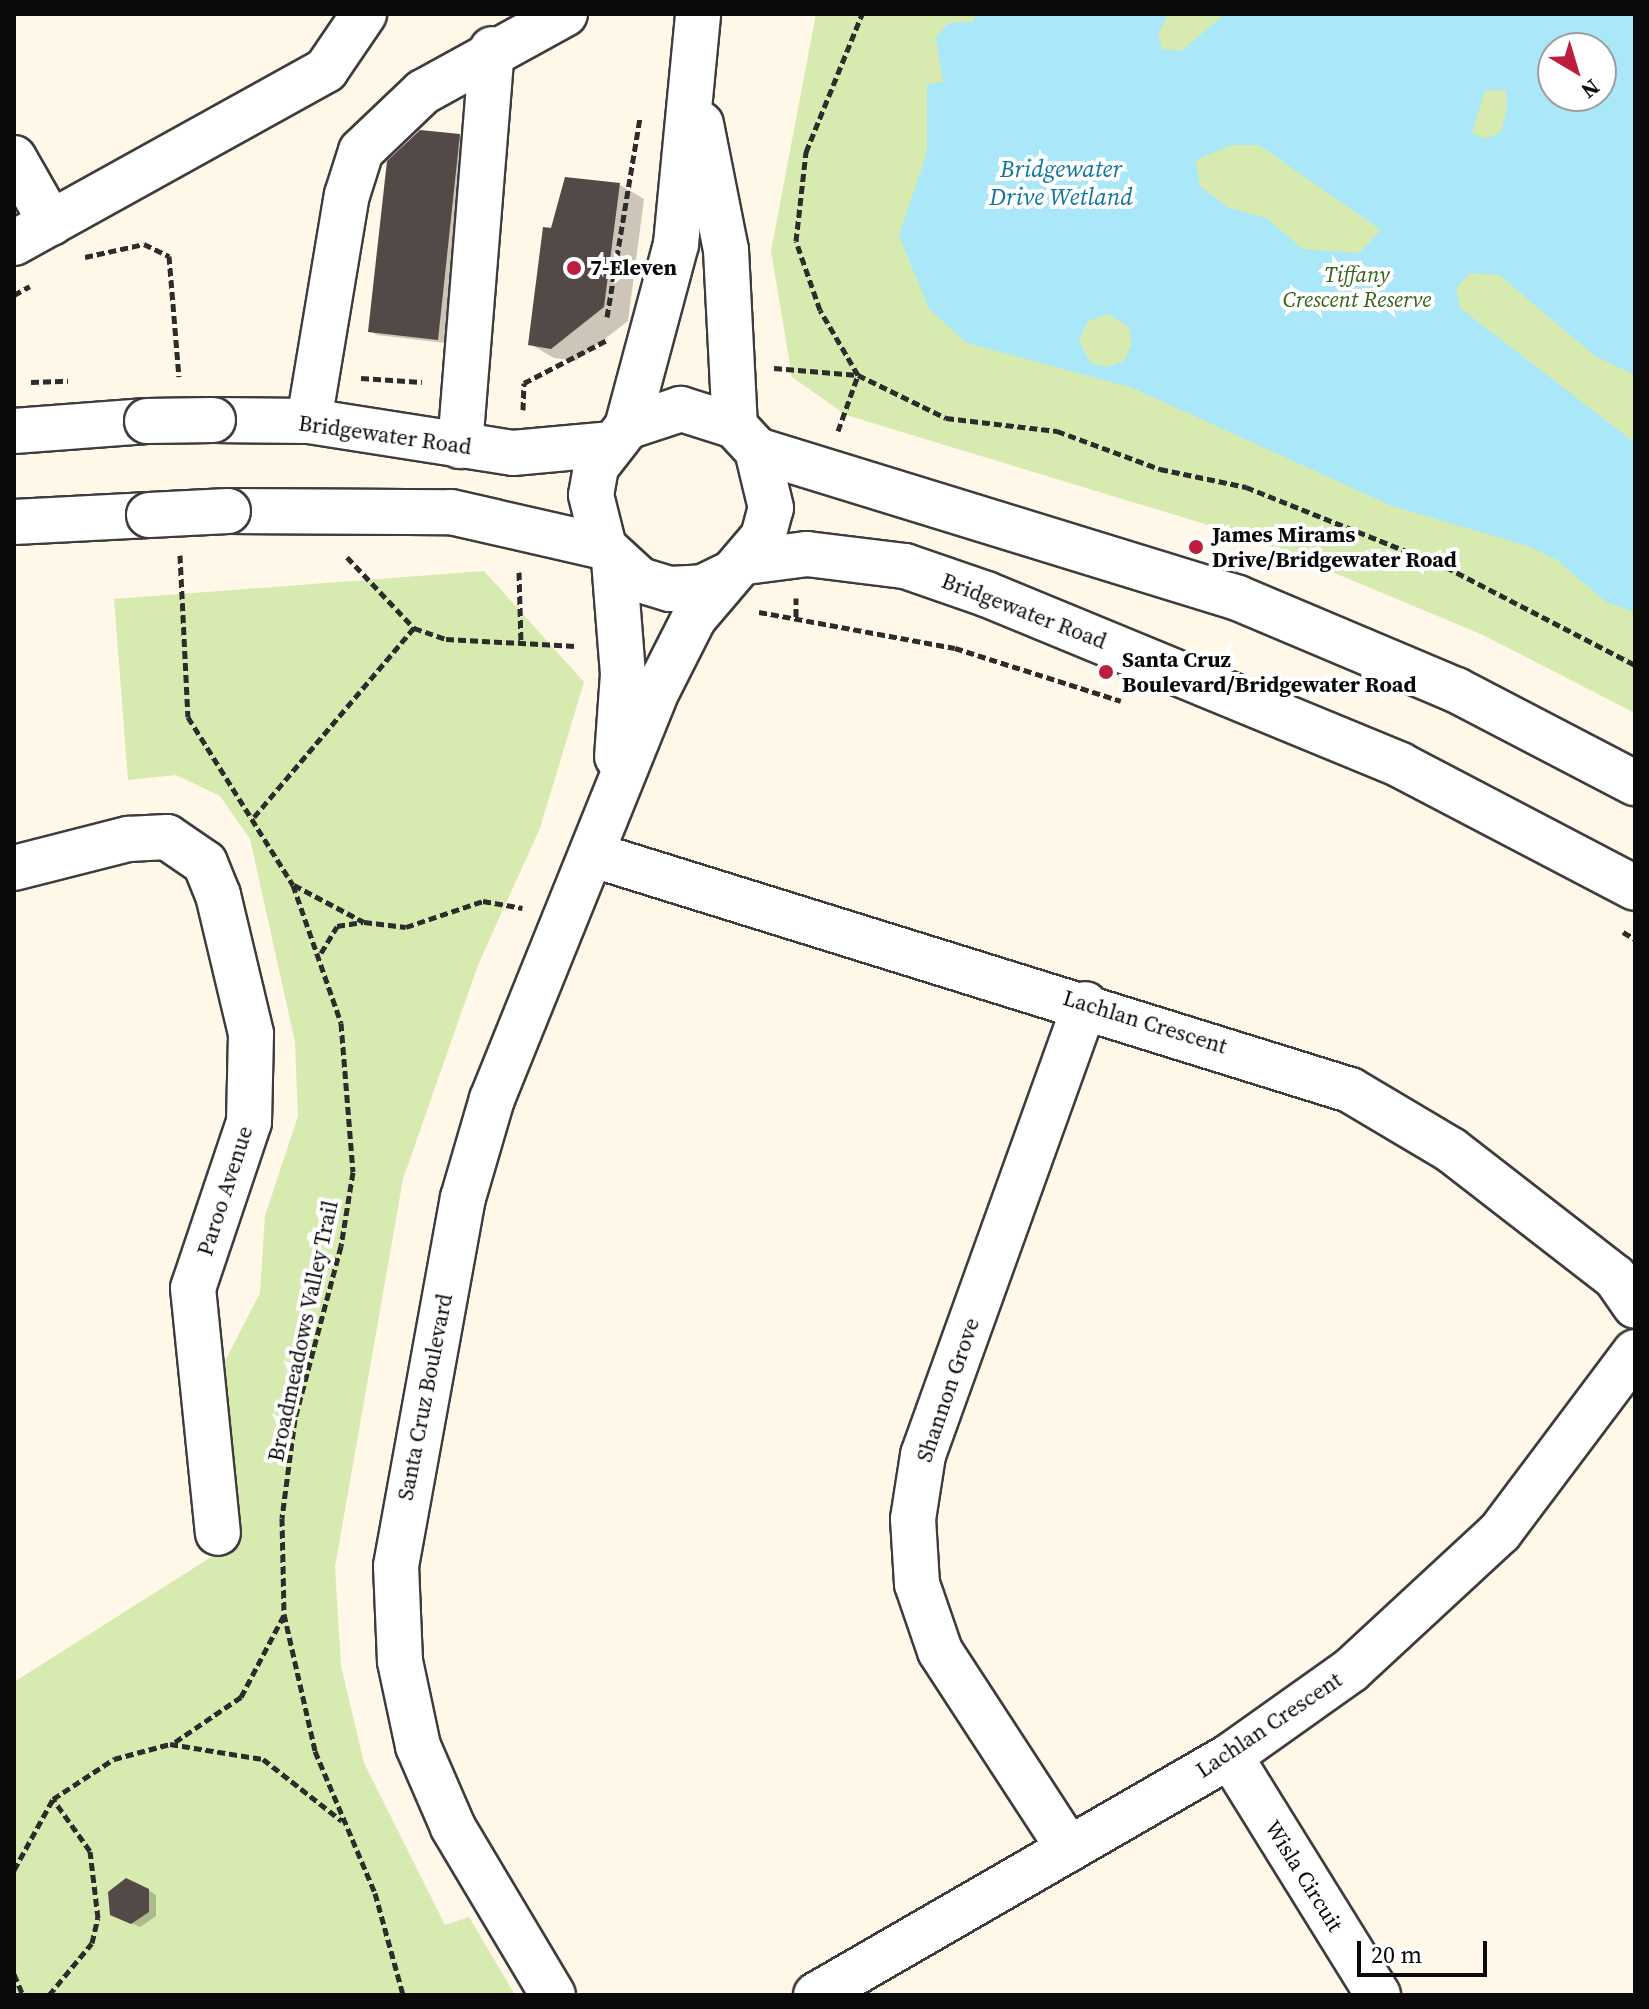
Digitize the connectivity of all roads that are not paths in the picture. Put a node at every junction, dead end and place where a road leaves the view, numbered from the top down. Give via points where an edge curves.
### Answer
1 (364, 14) edge
2 (565, 14) edge
3 (698, 14) edge
4 (492, 49) junction
5 (692, 78) junction
6 (14, 158) edge
7 (32, 233) edge
8 (309, 421) junction
9 (14, 431) edge
10 (619, 435) junction
11 (746, 438) junction
12 (460, 446) junction
13 (14, 522) edge
14 (609, 553) junction
15 (739, 568) junction
16 (1635, 783) edge
17 (614, 792) junction
18 (594, 855) junction
19 (14, 868) edge
20 (1635, 888) edge
21 (1085, 1004) junction
22 (1635, 1306) edge
23 (1635, 1352) edge
24 (218, 1533) dead end
25 (1230, 1756) junction
26 (1069, 1849) junction
27 (553, 1995) edge
28 (816, 1995) edge
29 (1378, 1995) edge

1 - 7 street via 326,70
2 - 4 street
3 - 5 street
4 - 8 street via 387,120 361,151
4 - 12 street
5 - 10 street via 676,244
5 - 11 street via 726,250
6 - 7 street
8 - 9 street, Bridgewater Road, bridge via 147,421
8 - 12 street, Bridgewater Road
10 - 11 street via 681,409
10 - 12 street, Bridgewater Road via 548,453
10 - 14 street via 591,495
11 - 15 street via 771,508
11 - 16 street via 1238,598 1456,690
13 - 14 street, bridge via 228,511 451,512
14 - 15 street via 640,580 670,589 703,587
14 - 17 street, Santa Cruz Boulevard via 620,649
15 - 17 street, Santa Cruz Boulevard via 694,618
15 - 20 street, Bridgewater Road via 807,554 905,566 986,594 1400,765
17 - 18 street, Santa Cruz Boulevard
18 - 21 street, Lachlan Crescent
18 - 27 street, Santa Cruz Boulevard via 492,1099 463,1198 396,1566 400,1661 418,1746 453,1827
19 - 24 street, Paroo Avenue via 167,837 205,863 251,1034 249,1122 193,1288
21 - 22 street, Lachlan Crescent via 1284,1065 1397,1113 1615,1277
21 - 26 street, Shannon Grove via 923,1455 913,1519 917,1584 940,1651
23 - 25 street, Lachlan Crescent via 1541,1482 1461,1573 1351,1670
25 - 26 street, Lachlan Crescent
25 - 29 street, Wisla Circuit
26 - 28 street, Lachlan Crescent

